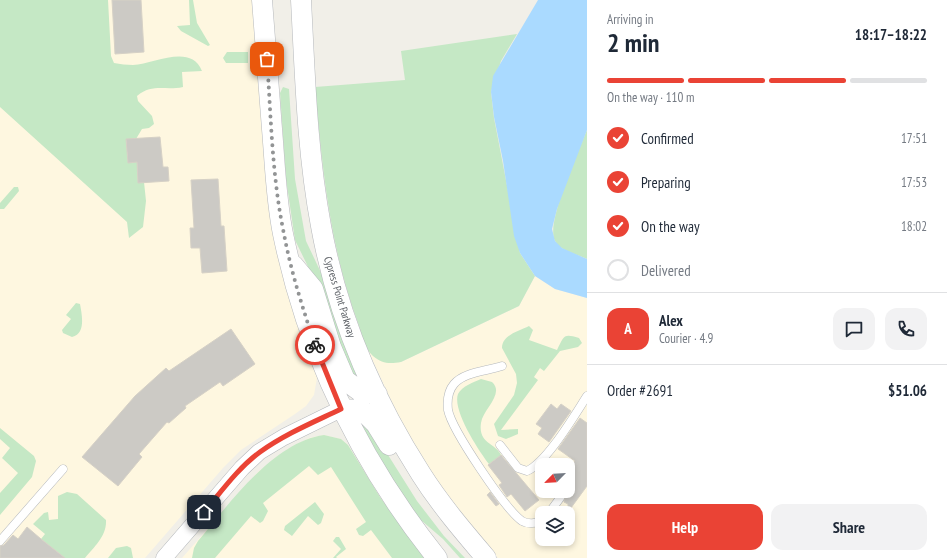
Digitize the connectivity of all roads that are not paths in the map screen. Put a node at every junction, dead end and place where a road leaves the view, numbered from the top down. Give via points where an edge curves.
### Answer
1 (262, 0) edge
2 (301, 0) edge
3 (290, 260) junction
4 (502, 366) dead end
5 (377, 394) junction
6 (587, 396) edge
7 (341, 409) junction
8 (500, 445) dead end
9 (63, 469) dead end
10 (560, 498) dead end
11 (554, 506) edge
12 (535, 523) edge
13 (0, 540) edge
14 (164, 558) edge
15 (437, 558) edge
16 (476, 558) edge
17 (486, 558) edge

1 - 3 street via 276,182 283,234
2 - 5 street, Cypress Point Parkway via 309,130 321,226 344,314
3 - 5 street via 313,289 331,347 345,380 361,392
3 - 7 street via 300,300
4 - 12 lane via 461,378 449,392 448,411 482,471 516,515 523,522
5 - 17 street, Cypress Point Parkway via 422,475
6 - 8 lane via 549,450 527,472 518,468
7 - 14 street via 284,436 259,452
7 - 15 street via 390,494
7 - 16 street via 362,410 376,424 410,480 460,548
9 - 13 lane
10 - 11 lane

